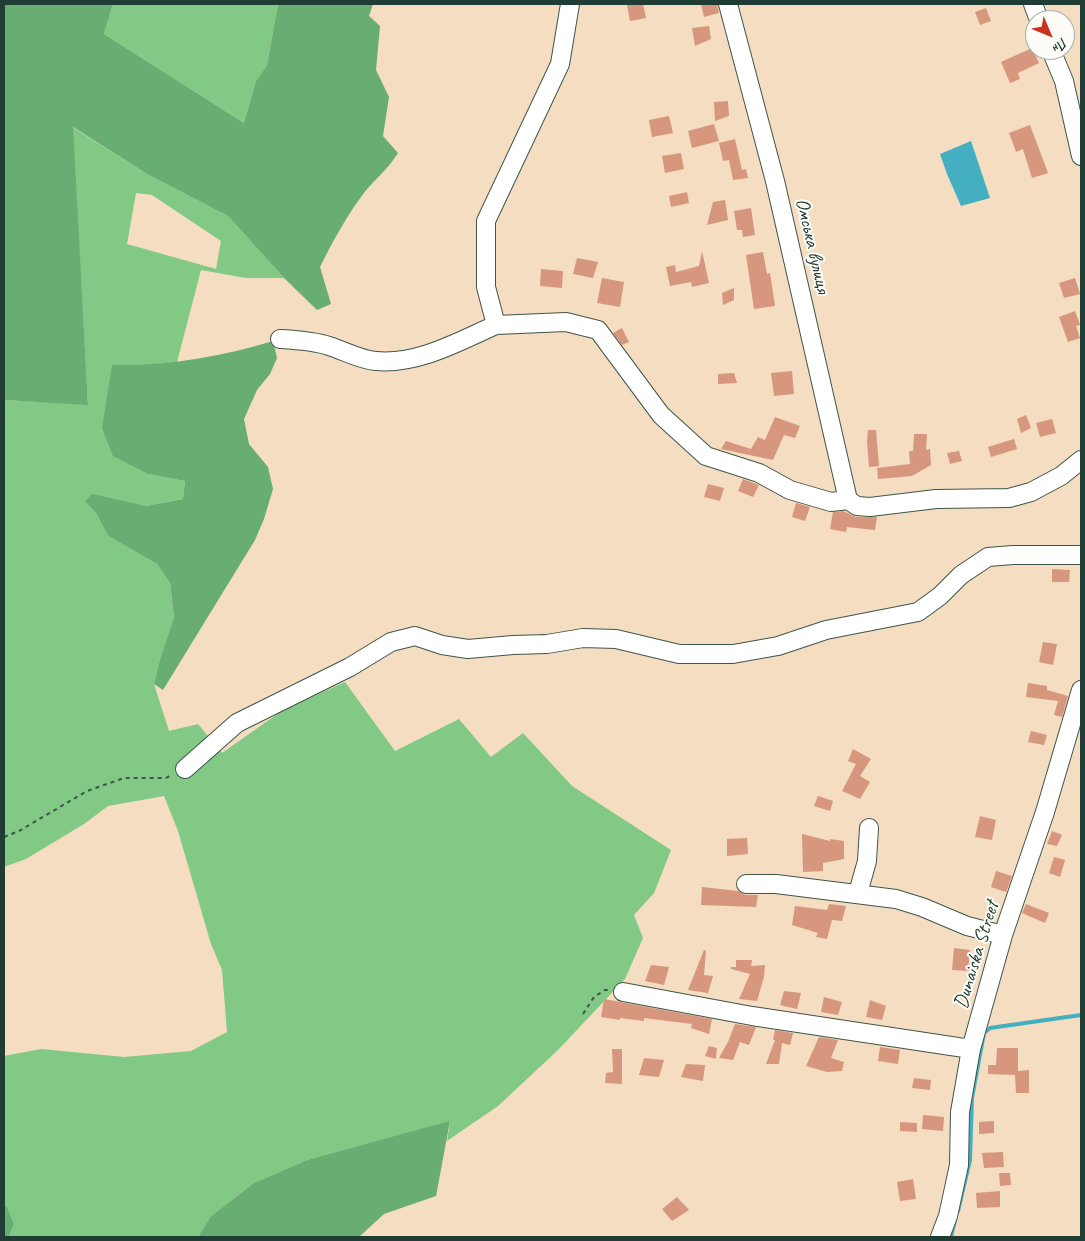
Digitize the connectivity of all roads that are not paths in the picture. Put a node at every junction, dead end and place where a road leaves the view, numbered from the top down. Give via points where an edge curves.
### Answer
1 (570, 4) edge
2 (728, 4) edge
3 (1055, 60) edge
4 (1081, 156) edge
5 (496, 325) junction
6 (280, 338) dead end
7 (1081, 460) edge
8 (848, 500) junction
9 (1081, 555) edge
10 (1081, 690) edge
11 (185, 769) road end
12 (868, 828) dead end
13 (746, 884) dead end
14 (858, 893) junction
15 (1003, 935) junction
16 (623, 992) road end
17 (971, 1049) junction
18 (940, 1237) edge

1 - 5 street via 560,64 486,221 486,287
2 - 8 street, Омська вулиця via 775,181
3 - 4 street via 1064,80
5 - 6 street via 430,353 399,362 375,361 328,345
5 - 8 street via 566,322 598,330 661,416 706,456 760,473 790,490 831,502
7 - 8 street via 1061,476 1031,492 1009,498 936,499 870,507 857,506
9 - 11 street via 988,557 961,575 918,612 826,630 778,646 733,654 679,654 616,639 583,638 547,644 468,649 415,636 391,642 350,667 237,723
10 - 15 street, Dunaiska Street via 1045,812
12 - 14 street via 867,861
13 - 14 street
14 - 15 street via 896,899 966,926
15 - 17 street, Dunaiska Street
16 - 17 street via 762,1018
17 - 18 street, Dunaiska Street via 960,1112 959,1165

